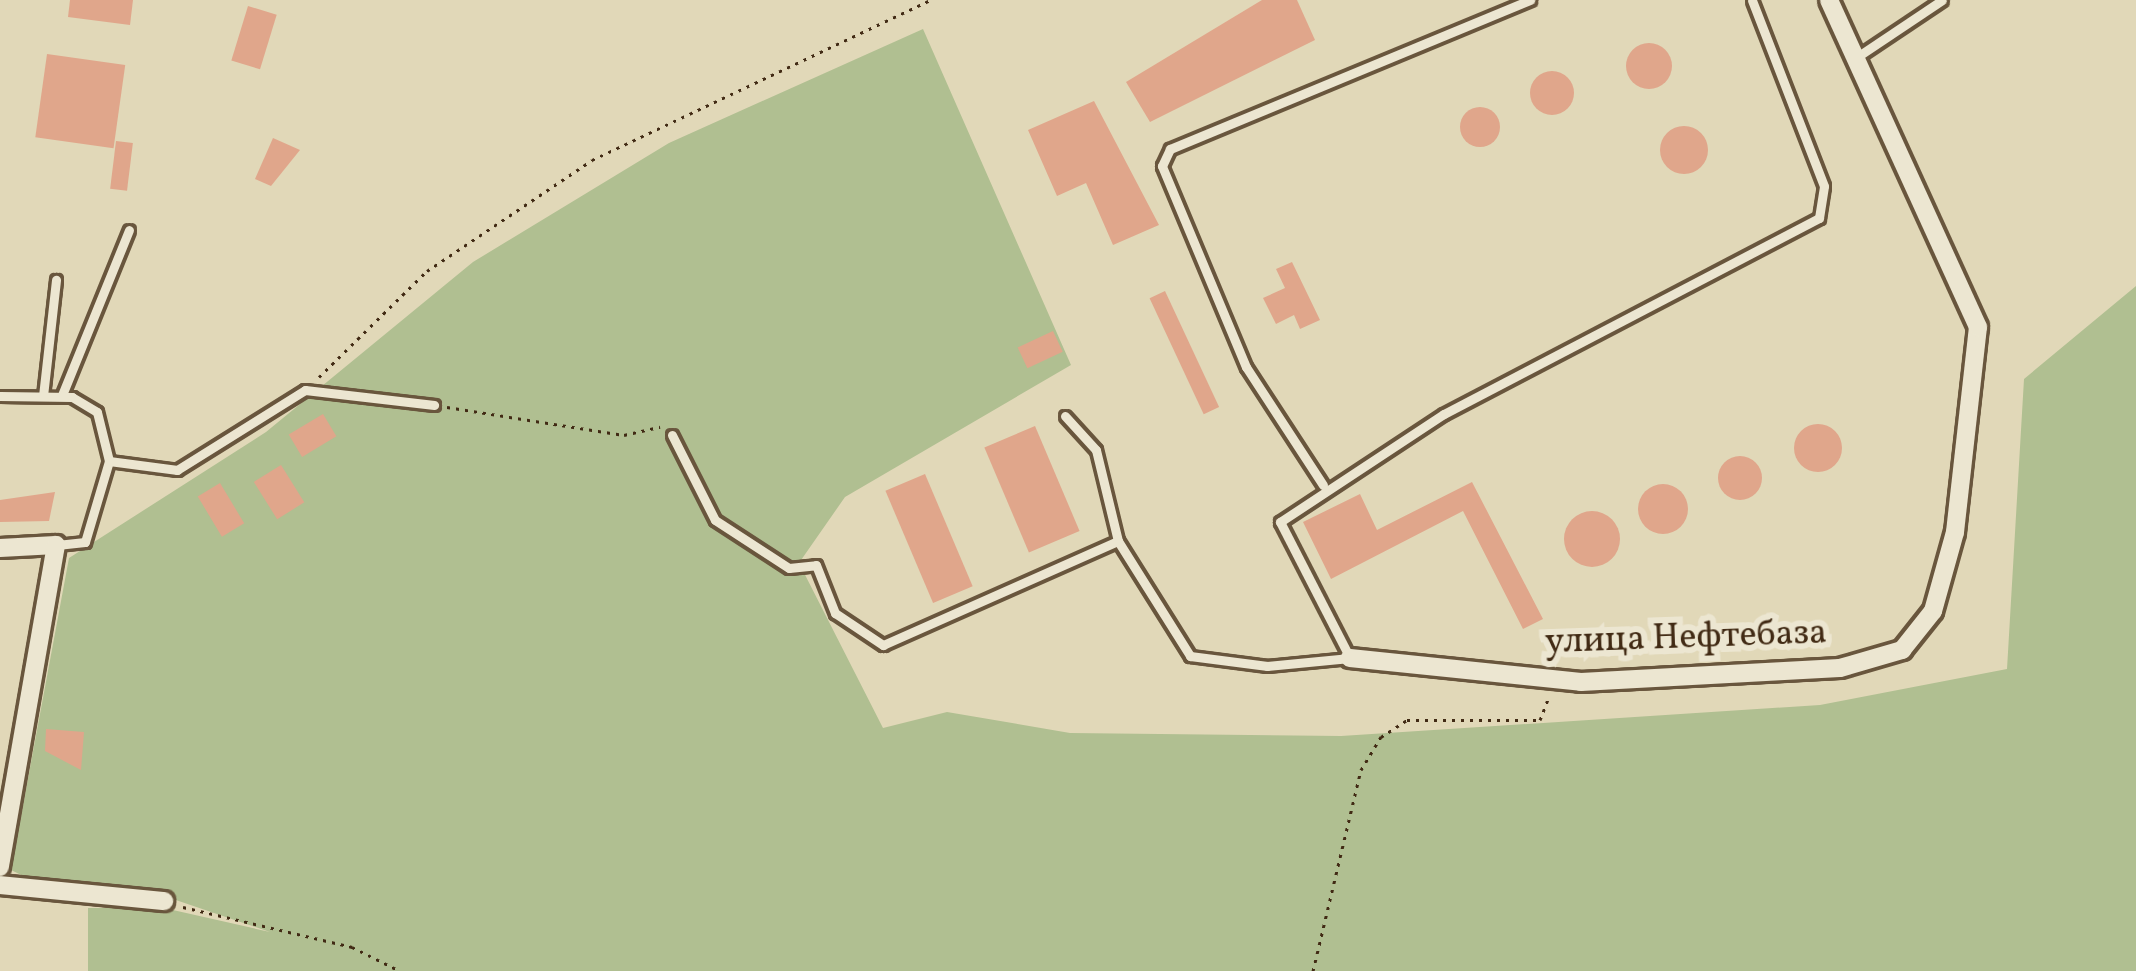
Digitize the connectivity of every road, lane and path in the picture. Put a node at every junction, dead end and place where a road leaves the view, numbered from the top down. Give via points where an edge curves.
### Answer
1 (930, 0) edge
2 (1531, 0) edge
3 (1752, 0) edge
4 (1829, 0) edge
5 (1942, 0) edge
6 (1856, 58) junction
7 (129, 230) dead end
8 (56, 280) dead end
9 (304, 390) junction
10 (62, 395) junction
11 (0, 396) edge
12 (43, 396) junction
13 (434, 404) joint
14 (1065, 416) dead end
15 (672, 435) joint
16 (109, 461) junction
17 (1324, 485) junction
18 (1118, 541) junction
19 (56, 545) junction
20 (0, 548) edge
21 (1350, 658) junction
22 (1555, 680) junction
23 (9, 785) edge
24 (0, 867) edge
25 (0, 885) edge
26 (164, 902) joint
27 (400, 971) edge
28 (1313, 971) edge

1 - 9 path via 592,160 427,272
2 - 17 lane via 1170,149 1162,166 1246,367
3 - 17 lane via 1824,186 1819,218
4 - 6 street, улица Нефтебаза
5 - 6 lane
6 - 22 street, улица Нефтебаза via 1978,327 1962,492 1933,611 1902,650 1840,668
7 - 10 lane
8 - 12 lane
9 - 13 lane
9 - 16 lane via 177,470
10 - 12 lane
10 - 16 lane via 97,412
11 - 12 lane
13 - 15 path via 624,435 654,424
14 - 18 lane via 1096,450
15 - 18 lane via 715,520 789,568 816,566 836,613 883,645
16 - 19 lane via 85,542
17 - 21 lane via 1280,522
18 - 21 lane via 1190,656 1267,666
19 - 20 street
19 - 23 street
21 - 22 street, улица Нефтебаза
22 - 28 path via 1540,719 1407,720 1381,736 1361,770
23 - 24 street
25 - 26 street
26 - 27 path via 352,947

